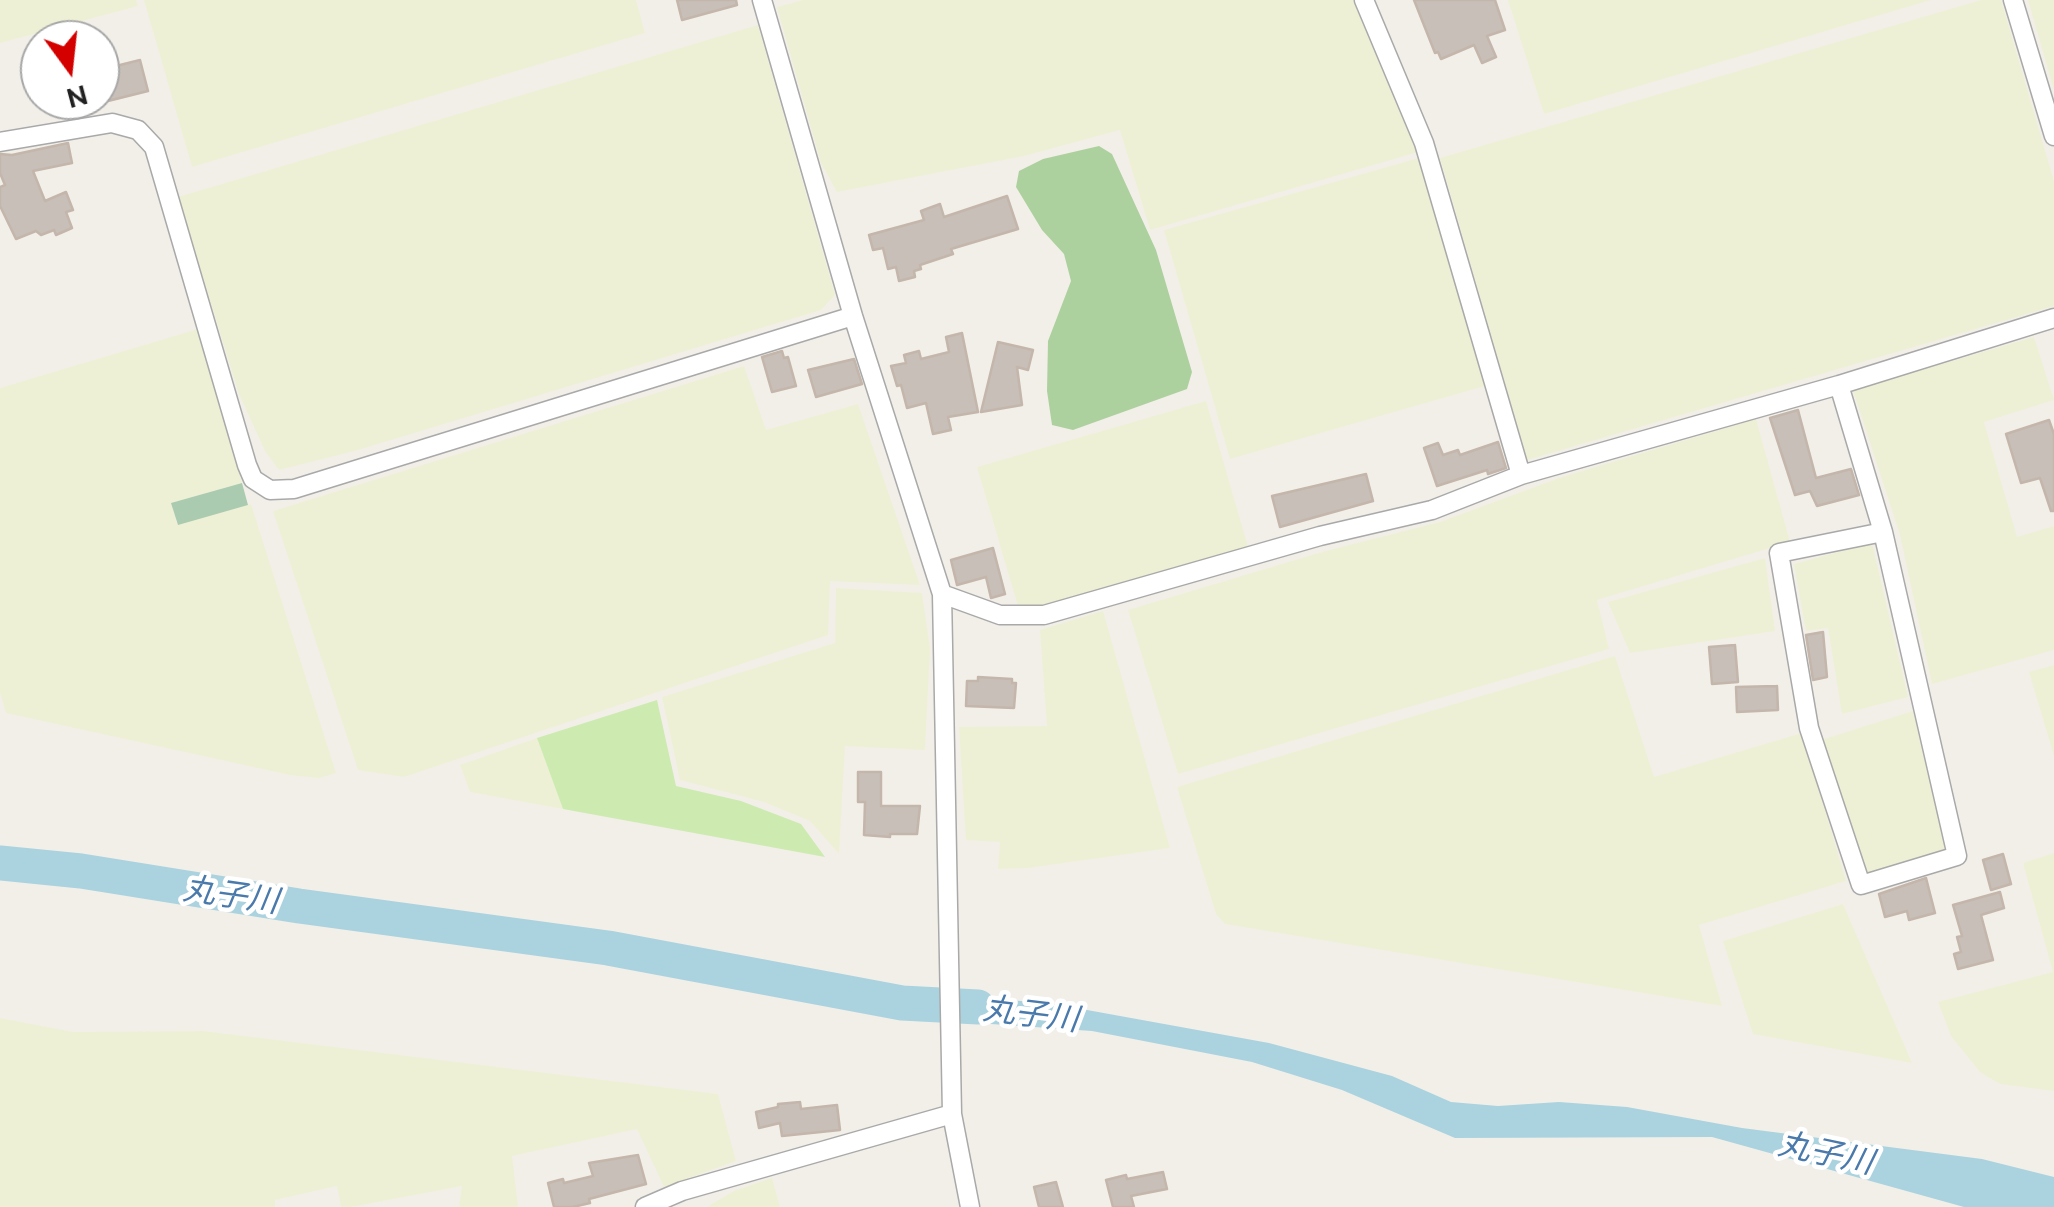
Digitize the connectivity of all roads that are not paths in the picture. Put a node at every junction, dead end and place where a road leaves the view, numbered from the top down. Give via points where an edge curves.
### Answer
1 (762, 0) edge
2 (1364, 0) edge
3 (2014, 0) edge
4 (2054, 136) edge
5 (0, 142) edge
6 (853, 316) junction
7 (2054, 318) edge
8 (1839, 385) junction
9 (1521, 475) junction
10 (1883, 532) junction
11 (942, 594) junction
12 (953, 1108) junction
13 (645, 1207) edge
14 (970, 1207) edge

1 - 6 street
2 - 9 street via 1424,143
3 - 4 street
5 - 6 street via 112,123 138,130 154,147 247,465 253,479 270,490
6 - 11 street
7 - 8 street
8 - 9 street
8 - 10 street
9 - 11 street via 1432,510 1044,615 1000,616
10 - 10 street via 1957,856 1860,885 1808,728 1779,554
11 - 12 street
12 - 13 street
12 - 14 street

